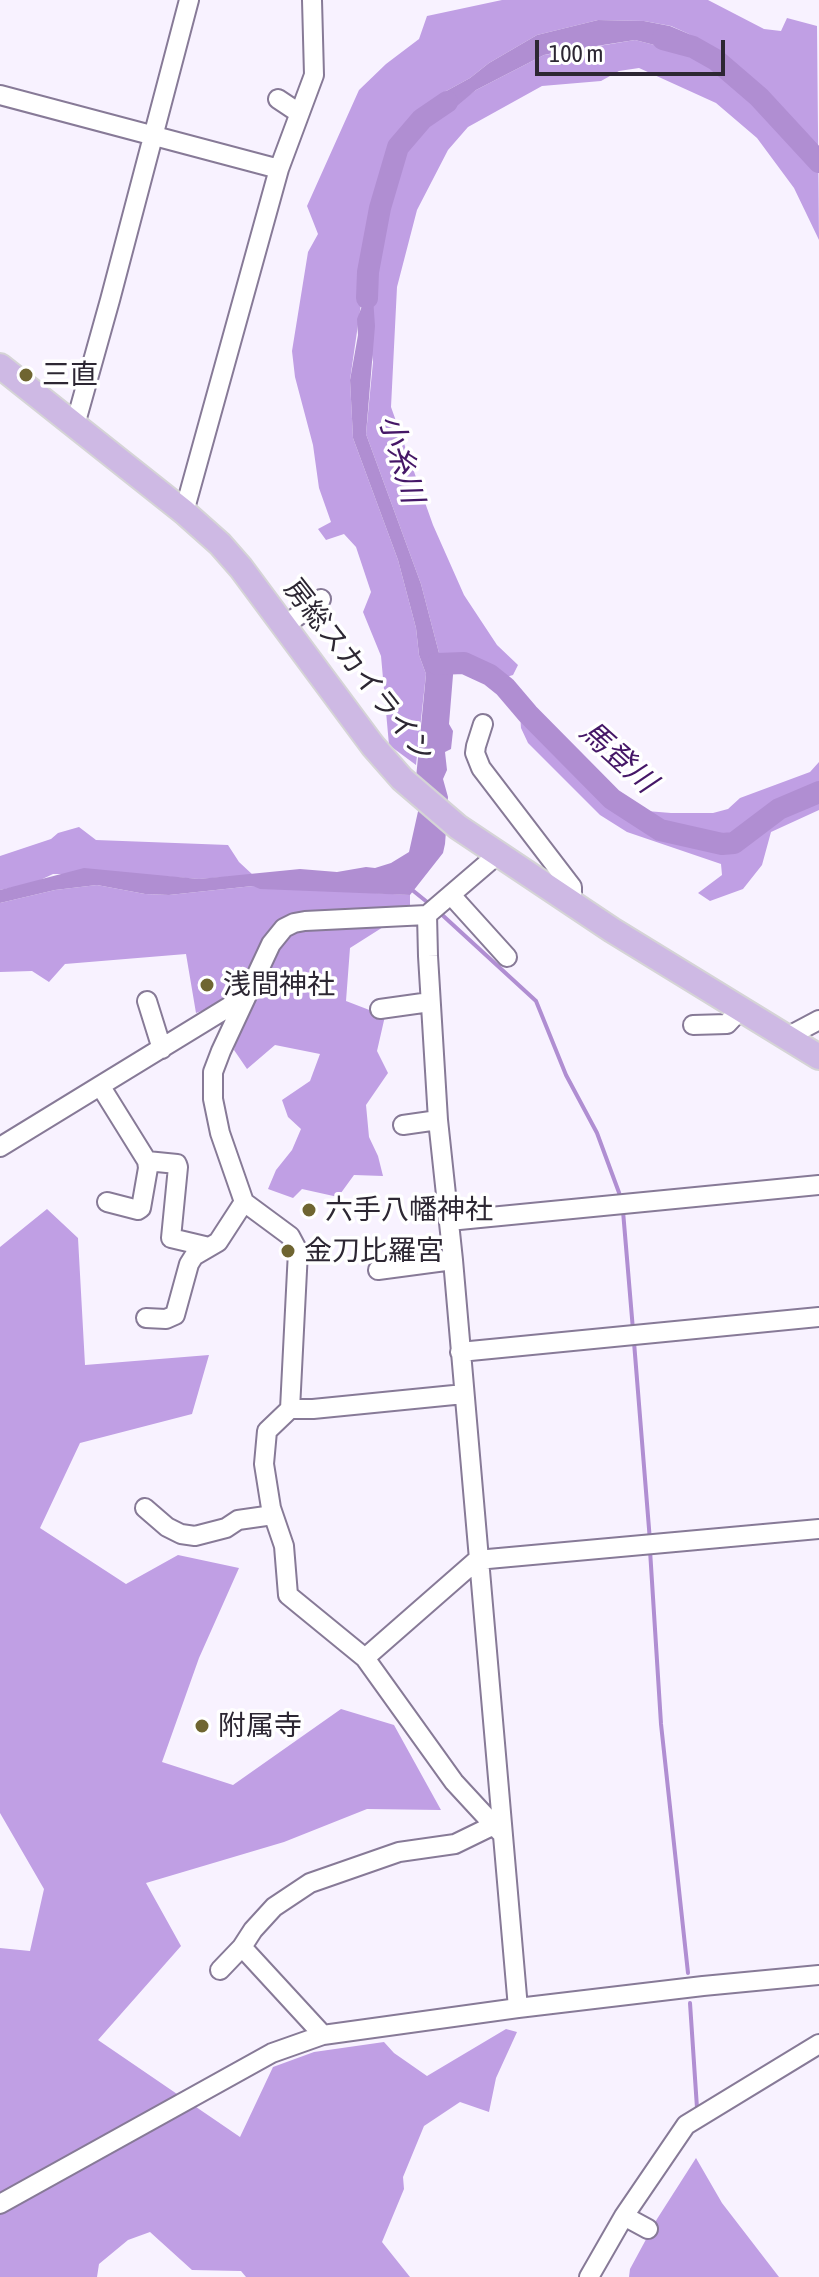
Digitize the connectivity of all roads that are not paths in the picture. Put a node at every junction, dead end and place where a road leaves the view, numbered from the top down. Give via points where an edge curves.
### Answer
1 (189, 0) edge
2 (312, 0) edge
3 (0, 95) edge
4 (278, 99) dead end
5 (299, 113) junction
6 (153, 136) junction
7 (279, 169) junction
8 (0, 366) edge
9 (75, 425) junction
10 (184, 512) junction
11 (321, 599) dead end
12 (284, 626) junction
13 (483, 724) dead end
14 (535, 839) junction
15 (499, 856) junction
16 (449, 896) junction
17 (567, 902) junction
18 (429, 914) junction
19 (507, 957) dead end
20 (245, 997) junction
21 (147, 1001) dead end
22 (430, 1002) junction
23 (380, 1009) dead end
24 (741, 1009) junction
25 (819, 1020) edge
26 (693, 1025) dead end
27 (787, 1037) junction
28 (162, 1049) junction
29 (819, 1057) edge
30 (101, 1087) junction
31 (438, 1120) junction
32 (403, 1125) dead end
33 (0, 1147) edge
34 (147, 1161) junction
35 (819, 1185) edge
36 (107, 1202) dead end
37 (244, 1202) junction
38 (449, 1221) junction
39 (209, 1247) junction
40 (453, 1260) junction
41 (378, 1270) dead end
42 (819, 1317) edge
43 (146, 1318) dead end
44 (460, 1352) junction
45 (464, 1394) junction
46 (290, 1409) junction
47 (145, 1508) dead end
48 (273, 1515) junction
49 (819, 1529) edge
50 (477, 1560) junction
51 (365, 1658) junction
52 (498, 1829) junction
53 (242, 1947) junction
54 (220, 1970) dead end
55 (819, 1975) edge
56 (518, 2008) junction
57 (323, 2035) junction
58 (819, 2044) edge
59 (0, 2204) edge
60 (624, 2216) junction
61 (648, 2229) dead end
62 (589, 2277) edge

1 - 6 street
2 - 5 street via 314,75
3 - 6 street
4 - 5 street
5 - 7 street
6 - 7 street
6 - 9 street
7 - 10 street
8 - 9 main road, 房総スカイライン
9 - 10 main road, 房総スカイライン
10 - 12 main road, 房総スカイライン via 220,544
11 - 12 street
12 - 15 main road, 房総スカイライン via 402,779
13 - 14 street via 477,760
14 - 15 street
14 - 17 street via 572,887
15 - 16 street
15 - 17 main road, 房総スカイライン
16 - 18 street
16 - 19 street
17 - 24 main road, 房総スカイライン
18 - 20 street via 294,923 271,944
18 - 22 street
20 - 28 street
20 - 37 street via 213,1072 220,1133
21 - 28 street
22 - 23 street
22 - 31 street
24 - 26 street via 727,1024
24 - 27 main road, 房総スカイライン
25 - 27 street
27 - 29 main road, 房総スカイライン
28 - 30 street
30 - 33 street
30 - 34 street
31 - 32 street
31 - 38 street
34 - 36 street via 141,1208
34 - 39 street via 178,1167 171,1238
35 - 38 street
37 - 39 street via 227,1232
37 - 46 street via 296,1244
38 - 40 street
39 - 43 street via 189,1264 172,1318
40 - 41 street
40 - 44 street
42 - 44 street
44 - 45 street
45 - 46 street
45 - 50 street
46 - 48 street via 273,1423 265,1442
47 - 48 street via 167,1527 195,1536 238,1520
48 - 51 street via 284,1546 288,1595
49 - 50 street
50 - 51 street
50 - 52 street
51 - 52 street via 454,1782
52 - 53 street via 455,1844 399,1852 310,1883 261,1919
52 - 56 street
53 - 54 street
53 - 57 street
55 - 56 street
56 - 57 street
57 - 59 street via 272,2053
58 - 60 street via 686,2125
60 - 61 street
60 - 62 street

